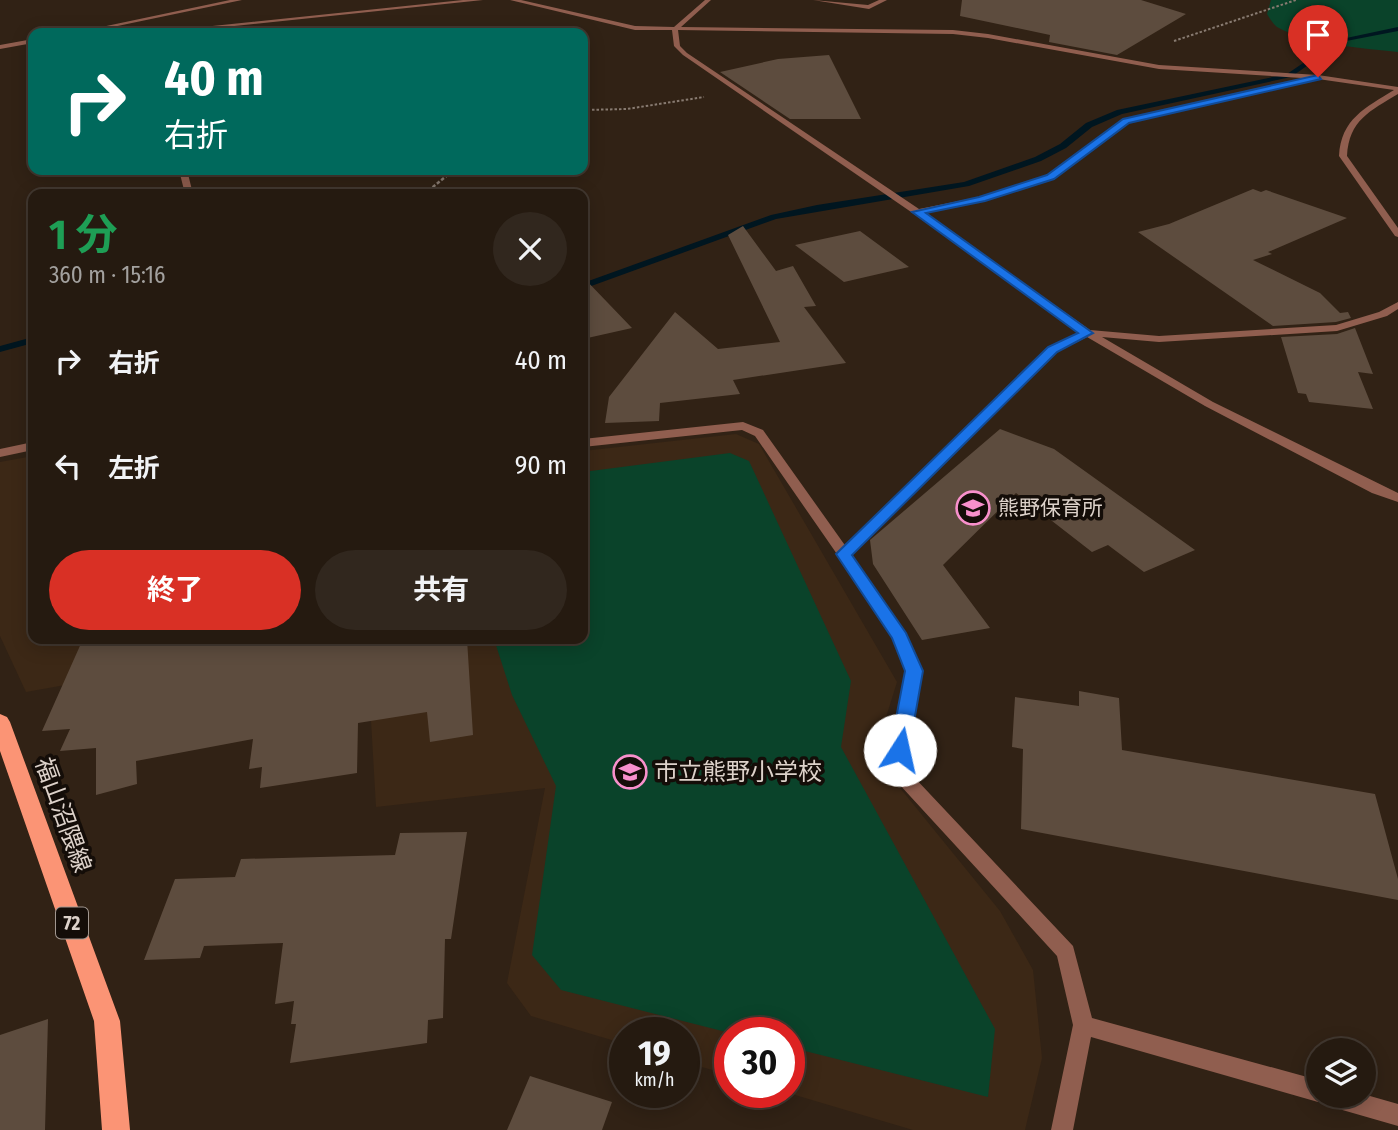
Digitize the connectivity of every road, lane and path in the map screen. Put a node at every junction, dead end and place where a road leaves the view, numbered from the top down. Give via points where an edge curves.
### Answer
1 (239, 0) edge
2 (480, 0) edge
3 (513, 0) edge
4 (709, 0) edge
5 (816, 0) edge
6 (884, 0) edge
7 (1296, 0) edge
8 (170, 16) junction
9 (104, 28) edge
10 (168, 28) edge
11 (206, 28) edge
12 (675, 29) junction
13 (28, 42) edge
14 (1167, 42) dead end
15 (0, 47) edge
16 (1318, 77) junction
17 (1398, 90) edge
18 (739, 91) junction
19 (588, 110) edge
20 (448, 175) edge
21 (430, 189) edge
22 (918, 212) junction
23 (1398, 234) edge
24 (1398, 305) edge
25 (1087, 333) junction
26 (588, 442) edge
27 (28, 447) edge
28 (0, 453) edge
29 (1398, 498) edge
30 (844, 554) junction
31 (0, 722) edge
32 (1083, 1025) junction
33 (1306, 1088) edge
34 (1374, 1108) edge
35 (1398, 1115) edge
36 (116, 1130) edge
37 (1062, 1130) edge

1 - 8 street
2 - 11 street
3 - 12 street via 619,25
4 - 12 street
5 - 6 street via 869,7
7 - 14 path
8 - 9 street
8 - 10 street
12 - 16 street via 953,32 1159,67
12 - 18 street via 677,46 685,54
13 - 15 street
16 - 17 street
16 - 22 street via 1126,121 1050,177 981,199
17 - 23 street via 1351,122 1342,146 1343,156
18 - 19 path via 627,109
18 - 22 street
20 - 21 path
22 - 25 street
24 - 25 street via 1337,328 1307,332 1160,339
25 - 29 street via 1209,404
25 - 30 street via 1053,349
26 - 30 street via 743,426 759,433
27 - 28 street
30 - 32 street via 900,637 914,671 900,750 905,779 1066,952
31 - 36 main road, 福山沼隈線 / 72 via 107,1021
32 - 33 street
32 - 37 street
34 - 35 street

